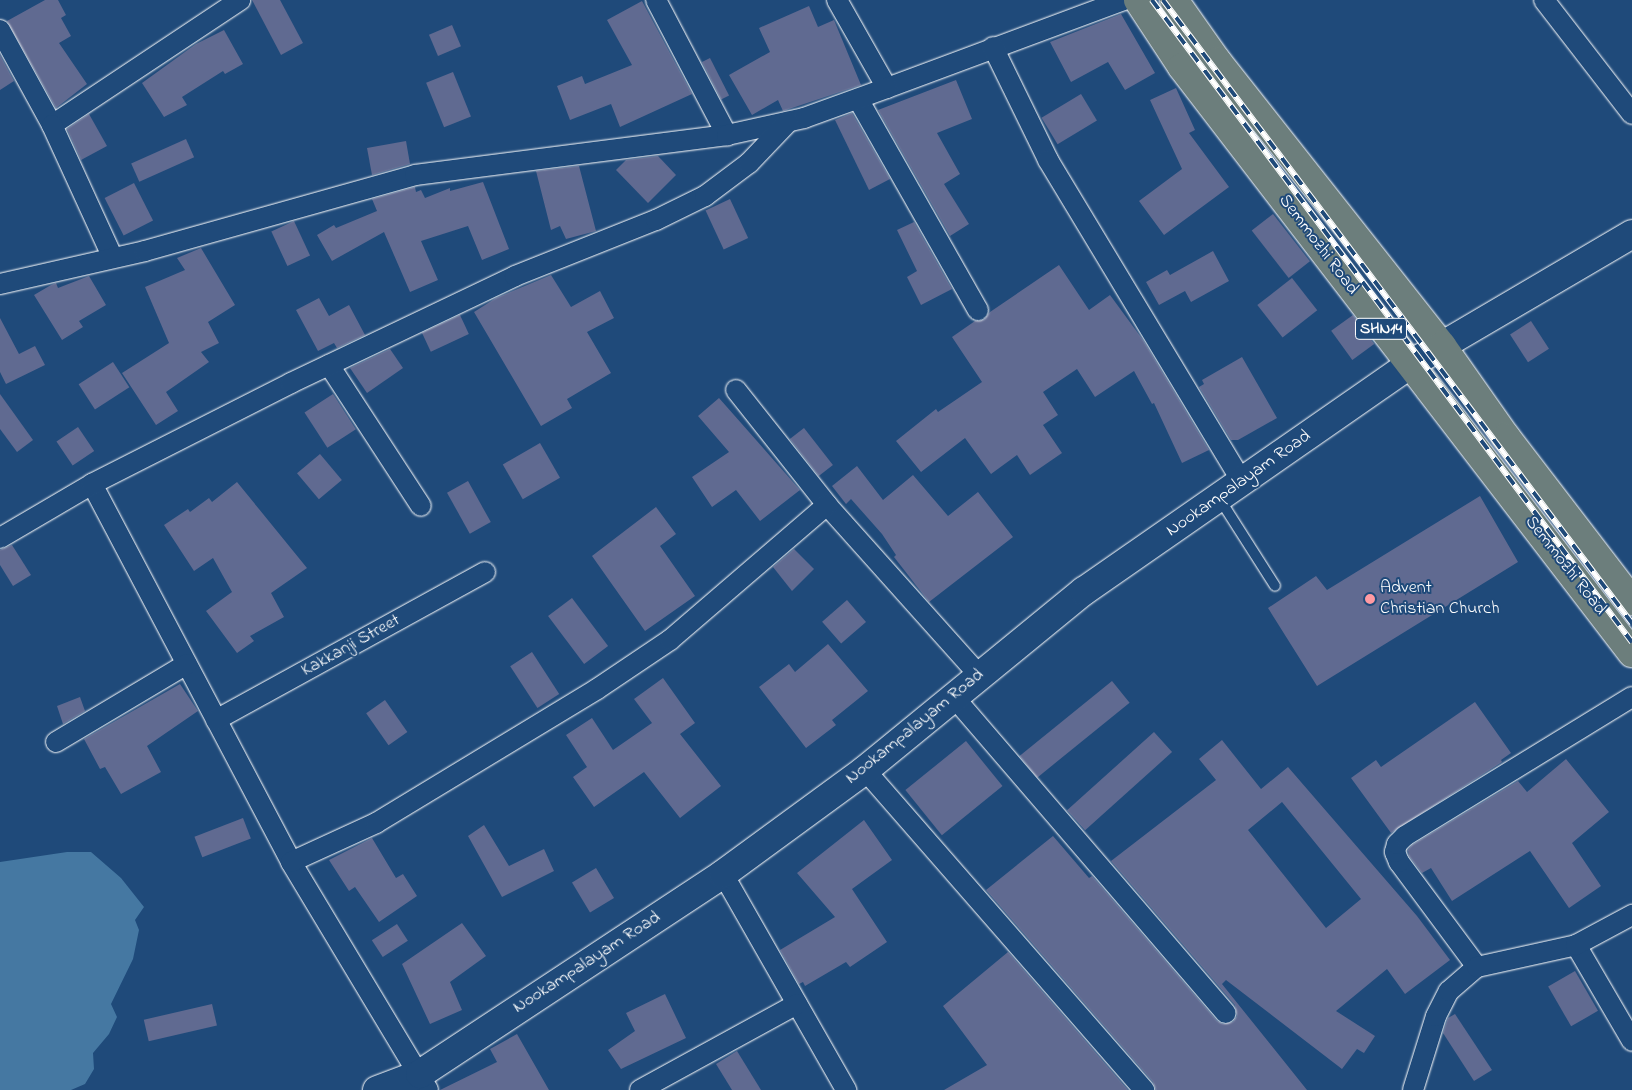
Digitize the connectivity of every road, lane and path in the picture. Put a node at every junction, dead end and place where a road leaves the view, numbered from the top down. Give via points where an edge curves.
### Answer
1 (240, 0) edge
2 (656, 0) edge
3 (837, 0) edge
4 (1124, 0) edge
5 (1138, 0) edge
6 (1174, 0) edge
7 (1544, 0) edge
8 (1089, 6) edge
9 (0, 30) edge
10 (993, 47) junction
11 (887, 88) junction
12 (858, 98) junction
13 (1632, 114) edge
14 (788, 122) junction
15 (52, 126) junction
16 (728, 136) junction
17 (1629, 242) edge
18 (112, 256) junction
19 (0, 284) edge
20 (978, 310) dead end
21 (1442, 346) junction
22 (329, 365) junction
23 (1409, 366) junction
24 (736, 390) dead end
25 (1242, 481) junction
26 (92, 484) junction
27 (1219, 498) junction
28 (827, 505) junction
29 (421, 506) dead end
30 (0, 538) edge
31 (485, 572) dead end
32 (1275, 586) dead end
33 (1632, 601) edge
34 (1632, 653) edge
35 (186, 664) junction
36 (979, 674) junction
37 (953, 696) junction
38 (1632, 697) edge
39 (216, 720) junction
40 (56, 742) dead end
41 (865, 770) junction
42 (291, 862) junction
43 (723, 874) junction
44 (1632, 915) edge
45 (1576, 945) junction
46 (1478, 967) junction
47 (797, 1004) junction
48 (1226, 1013) dead end
49 (1632, 1041) edge
50 (424, 1082) edge
51 (377, 1090) edge
52 (640, 1090) edge
53 (846, 1090) edge
54 (1144, 1090) edge
55 (1414, 1090) edge

1 - 15 street
2 - 16 street
3 - 11 street
4 - 8 street
5 - 23 main road, Semmozhi Road / SHN14 via 1182,67
6 - 21 main road, Semmozhi Road / SHN14 via 1217,61
7 - 13 street
8 - 10 street
9 - 15 street
10 - 11 street
10 - 25 street via 1048,160
11 - 12 street
12 - 14 street
12 - 20 street
14 - 16 street
14 - 22 street via 749,162 705,196 656,220 515,276
15 - 18 street
16 - 18 street via 415,175 146,251
17 - 21 street, Nookampalayam Road
18 - 19 street
21 - 23 street, Nookampalayam Road
21 - 33 main road, Semmozhi Road / SHN14 via 1506,437
22 - 26 street
22 - 29 street
23 - 25 street, Nookampalayam Road
23 - 34 main road, Semmozhi Road / SHN14
24 - 28 street
25 - 27 street, Nookampalayam Road
26 - 30 street
26 - 35 street
27 - 32 lane
27 - 36 street, Nookampalayam Road via 1084,591
28 - 36 street
28 - 42 street via 670,640 597,689 376,823
31 - 39 street, Kakkanji Street
35 - 39 street
35 - 40 street
36 - 37 street, Nookampalayam Road
37 - 41 street, Nookampalayam Road
37 - 48 street
38 - 46 street via 1405,836 1398,844 1395,852 1399,862
39 - 42 street
41 - 43 street, Nookampalayam Road
41 - 54 street
42 - 50 street
43 - 47 street
43 - 50 street, Nookampalayam Road
44 - 45 street
45 - 46 street
45 - 49 street
46 - 55 street via 1449,991 1436,1016
47 - 52 street
47 - 53 street
50 - 51 street, Nookampalayam Road

